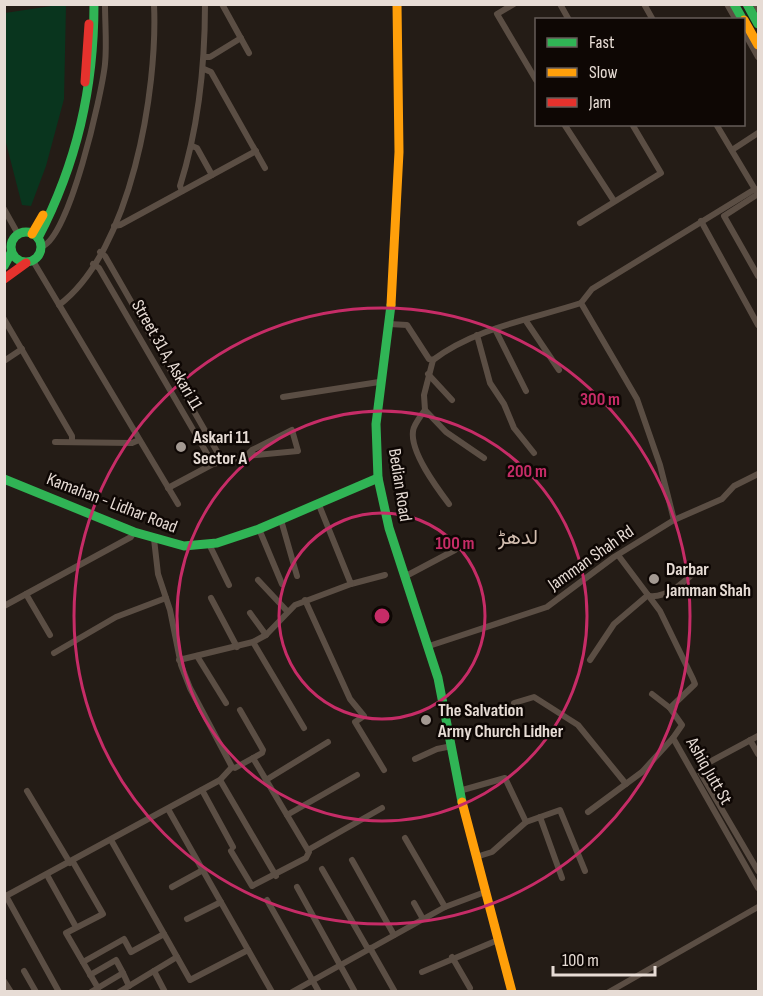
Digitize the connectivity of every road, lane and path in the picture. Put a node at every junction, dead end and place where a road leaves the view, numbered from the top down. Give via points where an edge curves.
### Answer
1 (89, 4) edge
2 (94, 4) edge
3 (105, 4) edge
4 (154, 4) edge
5 (205, 4) edge
6 (222, 4) edge
7 (397, 4) edge
8 (514, 4) edge
9 (560, 4) edge
10 (644, 4) edge
11 (727, 4) edge
12 (734, 4) edge
13 (747, 4) edge
14 (756, 4) edge
15 (759, 9) edge
16 (568, 18) edge
17 (652, 18) edge
18 (735, 18) edge
19 (742, 18) edge
20 (745, 23) edge
21 (759, 24) edge
22 (745, 34) edge
23 (241, 38) junction
24 (759, 45) edge
25 (249, 53) dead end
26 (206, 57) junction
27 (759, 57) edge
28 (204, 69) junction
29 (535, 77) edge
30 (565, 126) edge
31 (633, 126) edge
32 (717, 126) edge
33 (759, 133) edge
34 (192, 146) junction
35 (732, 150) junction
36 (256, 151) junction
37 (266, 168) dead end
38 (212, 175) junction
39 (182, 191) junction
40 (757, 193) edge
41 (614, 201) junction
42 (4, 209) edge
43 (701, 221) junction
44 (580, 223) dead end
45 (114, 225) junction
46 (18, 234) junction
47 (37, 239) junction
48 (100, 252) junction
49 (12, 253) junction
50 (30, 262) junction
51 (93, 264) junction
52 (4, 266) edge
53 (759, 276) edge
54 (4, 279) edge
55 (582, 303) junction
56 (59, 305) junction
57 (4, 319) edge
58 (526, 321) junction
59 (389, 324) junction
60 (759, 325) edge
61 (495, 330) junction
62 (477, 336) junction
63 (22, 349) junction
64 (433, 360) junction
65 (4, 361) edge
66 (559, 370) dead end
67 (428, 374) junction
68 (379, 382) junction
69 (526, 391) dead end
70 (283, 397) dead end
71 (452, 400) dead end
72 (424, 410) junction
73 (139, 440) junction
74 (72, 441) junction
75 (55, 442) dead end
76 (534, 453) dead end
77 (246, 456) junction
78 (484, 458) dead end
79 (223, 462) junction
80 (213, 464) junction
81 (759, 474) edge
82 (378, 478) junction
83 (4, 479) edge
84 (168, 488) junction
85 (178, 504) dead end
86 (449, 504) dead end
87 (319, 505) junction
88 (281, 520) junction
89 (674, 520) junction
90 (259, 529) junction
91 (134, 532) junction
92 (154, 539) junction
93 (209, 544) junction
94 (455, 550) dead end
95 (618, 555) junction
96 (697, 570) dead end
97 (385, 575) dead end
98 (297, 576) dead end
99 (406, 576) junction
100 (258, 580) dead end
101 (351, 584) junction
102 (229, 585) dead end
103 (282, 585) dead end
104 (26, 594) junction
105 (649, 596) junction
106 (166, 598) junction
107 (212, 598) dead end
108 (305, 600) junction
109 (4, 606) edge
110 (287, 611) junction
111 (250, 613) dead end
112 (266, 634) junction
113 (50, 635) dead end
114 (253, 642) junction
115 (429, 646) junction
116 (237, 647) junction
117 (54, 653) dead end
118 (197, 656) junction
119 (179, 660) junction
120 (590, 660) dead end
121 (652, 694) dead end
122 (226, 703) dead end
123 (514, 703) dead end
124 (670, 708) junction
125 (240, 710) dead end
126 (304, 728) dead end
127 (759, 736) edge
128 (673, 738) junction
129 (750, 740) junction
130 (328, 742) dead end
131 (452, 746) junction
132 (759, 754) edge
133 (253, 758) junction
134 (415, 759) dead end
135 (231, 767) junction
136 (384, 770) dead end
137 (357, 775) dead end
138 (220, 780) junction
139 (266, 780) junction
140 (626, 784) junction
141 (202, 790) junction
142 (27, 791) dead end
143 (459, 791) junction
144 (382, 808) dead end
145 (168, 809) junction
146 (588, 812) dead end
147 (287, 815) junction
148 (540, 817) junction
149 (526, 822) junction
150 (405, 838) dead end
151 (111, 840) junction
152 (308, 850) junction
153 (476, 857) junction
154 (352, 860) dead end
155 (71, 862) junction
156 (322, 869) dead end
157 (203, 870) junction
158 (585, 871) dead end
159 (759, 871) edge
160 (46, 875) junction
161 (276, 876) junction
162 (562, 878) dead end
163 (172, 887) dead end
164 (297, 888) dead end
165 (759, 888) edge
166 (485, 892) junction
167 (5, 897) edge
168 (267, 900) dead end
169 (221, 902) junction
170 (414, 903) dead end
171 (759, 907) edge
172 (444, 908) junction
173 (187, 919) dead end
174 (423, 919) junction
175 (76, 927) junction
176 (164, 934) junction
177 (394, 935) junction
178 (498, 940) junction
179 (369, 949) junction
180 (248, 950) junction
181 (177, 957) junction
182 (452, 957) junction
183 (83, 962) junction
184 (340, 965) junction
185 (24, 971) dead end
186 (154, 971) junction
187 (422, 972) dead end
188 (123, 973) junction
189 (90, 975) junction
190 (312, 980) junction
191 (4, 981) edge
192 (129, 986) junction
193 (470, 988) dead end
194 (94, 990) edge
195 (11, 992) edge
196 (36, 992) edge
197 (59, 992) edge
198 (119, 992) edge
199 (165, 992) edge
200 (272, 992) edge
201 (292, 992) edge
202 (319, 992) edge
203 (355, 992) edge
204 (395, 992) edge
205 (512, 992) edge
206 (609, 992) edge

1 - 47 main road via 86,74 74,138
2 - 47 main road via 96,45 83,120 64,182
3 - 47 street via 105,62 95,121 68,204 49,242
4 - 45 street via 153,71 146,122
5 - 26 street
6 - 23 street
7 - 59 main road, Bedian Road via 399,152
8 - 29 street via 497,14
9 - 16 street
10 - 17 street
11 - 18 street
12 - 19 main road
13 - 21 main road
14 - 15 street
20 - 24 main road
22 - 27 street
23 - 25 street
23 - 26 street
26 - 28 street
28 - 34 street
28 - 36 street via 211,72
30 - 41 street
31 - 41 street via 661,173
32 - 35 street
33 - 35 street
34 - 38 street
34 - 39 street via 180,186
35 - 40 street
36 - 37 street
36 - 38 street
38 - 39 street
39 - 45 street
40 - 43 street
40 - 53 street via 724,216
41 - 44 street
42 - 46 street
43 - 55 street via 592,289
43 - 60 street
45 - 48 street
46 - 47 main road
46 - 49 main road via 11,244
47 - 50 main road via 39,255
48 - 51 street
48 - 79 street
49 - 50 main road via 17,260
49 - 52 main road
50 - 54 main road
50 - 56 street
51 - 56 street via 75,291
51 - 80 street, Street 31 A, Askari 11 via 99,268
55 - 58 street
55 - 89 street via 637,399
56 - 73 street
57 - 63 street
58 - 61 street
58 - 66 street
59 - 64 street via 407,325
59 - 68 main road, Bedian Road
61 - 62 street
61 - 69 street
62 - 64 street via 452,346
62 - 76 street via 490,383 514,428
63 - 65 street
63 - 74 street
64 - 67 street
67 - 71 street
67 - 72 street
68 - 70 street
68 - 82 main road, Bedian Road
72 - 78 street via 446,432
72 - 86 street via 413,432 415,447
73 - 74 street
73 - 84 street
74 - 75 street
77 - 77 street via 252,450 292,430 298,451
77 - 79 street
79 - 80 street
80 - 84 street
81 - 89 street, Jamman Shah Rd via 734,486 722,499
82 - 87 main road, Kamahan - Lidhar Road
82 - 99 main road, Bedian Road via 389,528
83 - 91 main road, Kamahan - Lidhar Road
84 - 85 street
87 - 88 main road, Kamahan - Lidhar Road
87 - 101 street
88 - 90 main road, Kamahan - Lidhar Road
88 - 98 street
89 - 95 street, Jamman Shah Rd
90 - 93 main road, Kamahan - Lidhar Road
90 - 103 street
91 - 92 main road, Kamahan - Lidhar Road
91 - 104 street
92 - 93 main road, Kamahan - Lidhar Road via 184,546
92 - 106 street
93 - 102 street
94 - 99 street
95 - 105 street
95 - 115 street, Jamman Shah Rd via 547,607
96 - 105 street via 680,586
97 - 101 street
99 - 115 main road, Bedian Road
100 - 110 street
101 - 108 street
104 - 109 street
104 - 113 street
105 - 120 street via 614,624
105 - 124 street via 680,647 695,684
106 - 117 street via 108,621
106 - 119 street
107 - 116 street
108 - 110 street
108 - 136 street via 350,699 364,716 355,722
110 - 112 street
111 - 112 street
112 - 114 street
114 - 116 street
114 - 126 street
115 - 131 main road, Bedian Road
116 - 118 street
118 - 119 street
118 - 122 street
119 - 135 street
121 - 124 street
123 - 140 street via 534,697 578,725
124 - 128 street, Ashiq Jutt St via 682,725
125 - 133 street via 263,750
127 - 129 street
128 - 140 street
128 - 165 street, Ashiq Jutt St
129 - 132 street
129 - 159 street via 706,764 700,772
130 - 139 street
131 - 134 street
131 - 143 main road, Bedian Road
133 - 135 street
133 - 139 street
135 - 138 street
137 - 147 street
138 - 141 street
138 - 161 street
139 - 147 street
140 - 146 street
141 - 145 street
141 - 161 street via 252,886
142 - 155 street
143 - 149 street via 505,778
143 - 153 main road, Bedian Road
144 - 152 street
145 - 151 street
145 - 157 street
147 - 152 street
148 - 149 street
148 - 158 street via 560,810
148 - 162 street
149 - 153 street via 492,852
150 - 172 street
151 - 155 street
151 - 176 street
152 - 161 street via 306,858
153 - 166 main road, Bedian Road
154 - 177 street
155 - 160 street
155 - 175 street via 103,914
156 - 179 street
157 - 163 street
157 - 169 street
160 - 167 street
160 - 175 street
164 - 184 street
166 - 172 street
166 - 178 main road, Bedian Road
167 - 197 street
168 - 190 street
169 - 173 street
169 - 180 street
170 - 174 street
171 - 206 street
172 - 174 street
174 - 177 street
175 - 183 street via 66,933
176 - 181 street
176 - 183 street via 131,952 124,939
177 - 179 street
178 - 182 street
178 - 205 main road, Bedian Road
179 - 184 street
179 - 204 street
180 - 181 street via 192,980
180 - 200 street
181 - 186 street
182 - 187 street
182 - 193 street
183 - 189 street
184 - 190 street
184 - 203 street
185 - 196 street
186 - 192 street
186 - 199 street
188 - 189 street via 116,960
188 - 192 street
188 - 194 street
189 - 194 street
190 - 201 street
190 - 202 street
191 - 195 street
192 - 198 street

